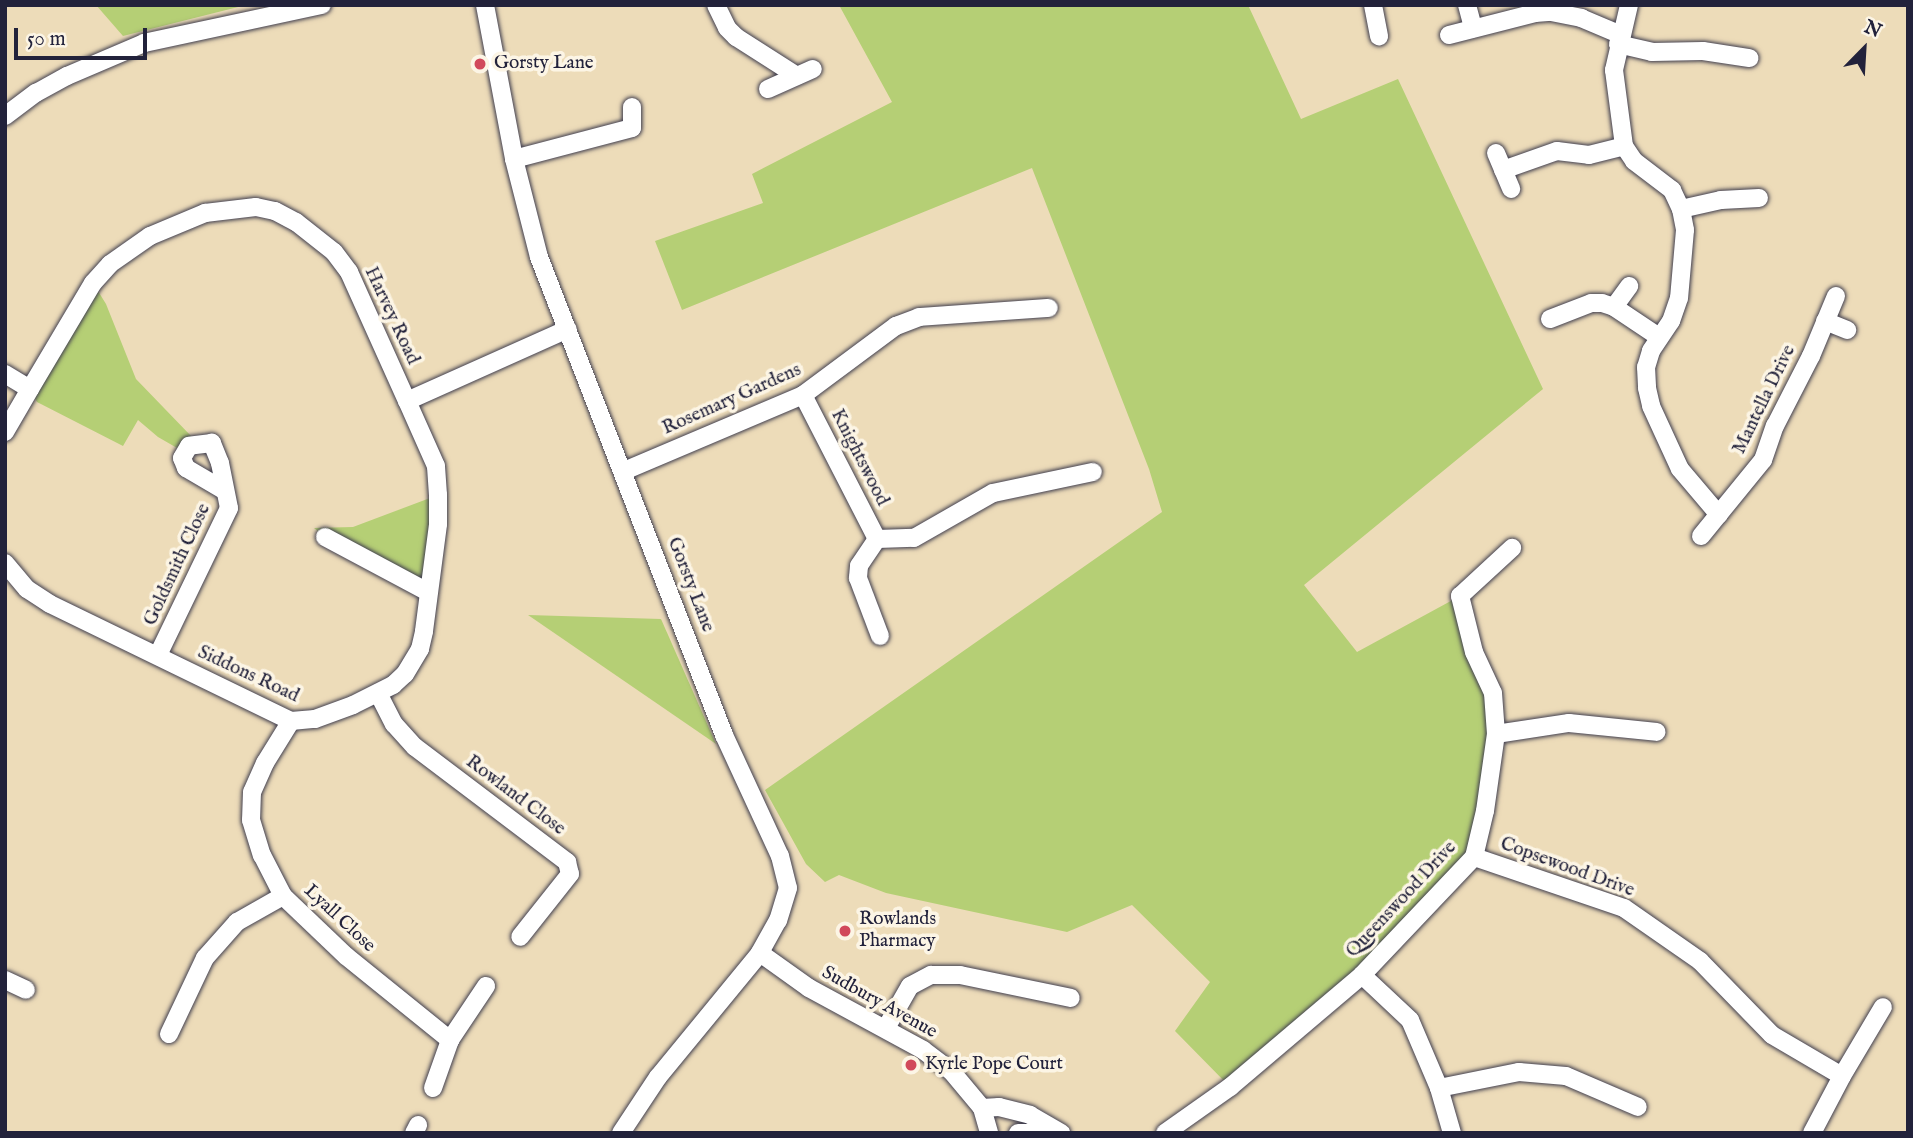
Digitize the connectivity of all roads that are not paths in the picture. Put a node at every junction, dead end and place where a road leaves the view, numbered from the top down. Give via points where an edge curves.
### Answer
1 (322, 5) edge
2 (485, 5) edge
3 (716, 5) edge
4 (1373, 5) edge
5 (1467, 5) edge
6 (1629, 5) edge
7 (1473, 28) junction
8 (1449, 35) dead end
9 (1379, 36) dead end
10 (1620, 40) junction
11 (1749, 58) dead end
12 (768, 89) dead end
13 (632, 107) dead end
14 (5, 116) edge
15 (1624, 146) junction
16 (514, 159) junction
17 (1511, 189) dead end
18 (1759, 198) dead end
19 (1681, 209) junction
20 (1629, 286) dead end
21 (1836, 296) dead end
22 (1614, 307) junction
23 (1049, 308) dead end
24 (1550, 319) dead end
25 (1825, 321) junction
26 (568, 329) junction
27 (1847, 330) dead end
28 (1659, 337) junction
29 (5, 374) edge
30 (30, 389) junction
31 (803, 395) junction
32 (407, 401) junction
33 (5, 432) edge
34 (624, 471) junction
35 (1093, 472) dead end
36 (225, 491) dead end
37 (1719, 515) junction
38 (325, 537) dead end
39 (1701, 537) dead end
40 (877, 539) junction
41 (1511, 548) dead end
42 (5, 563) edge
43 (428, 592) junction
44 (880, 636) dead end
45 (158, 655) junction
46 (378, 693) junction
47 (291, 721) junction
48 (1657, 732) dead end
49 (1496, 734) junction
50 (1474, 857) junction
51 (284, 896) junction
52 (520, 937) dead end
53 (760, 953) junction
54 (1362, 975) junction
55 (5, 980) edge
56 (486, 986) dead end
57 (26, 990) dead end
58 (1071, 998) dead end
59 (1883, 1007) dead end
60 (886, 1028) junction
61 (169, 1034) dead end
62 (450, 1040) junction
63 (1842, 1076) junction
64 (433, 1088) dead end
65 (1439, 1088) junction
66 (1638, 1107) dead end
67 (982, 1108) junction
68 (621, 1133) edge
69 (989, 1133) edge
70 (1018, 1133) edge
71 (1043, 1133) edge
72 (1061, 1133) edge
73 (1164, 1133) edge
74 (1452, 1133) edge
75 (1812, 1133) edge

1 - 14 street via 144,43 67,76
2 - 16 street, Gorsty Lane
3 - 12 street via 736,37 805,73
4 - 9 street
5 - 7 street
6 - 10 street
7 - 8 street
7 - 10 street via 1551,12 1581,18
10 - 11 street via 1652,52 1703,51
10 - 15 street via 1614,70
13 - 16 street via 632,128
15 - 17 street via 1589,155 1557,151 1500,161
15 - 19 street via 1634,161 1672,190
16 - 26 street, Gorsty Lane via 539,257
18 - 19 street
19 - 28 street via 1685,250 1679,298
20 - 22 street
21 - 25 street, Mantella Drive
22 - 24 street via 1591,303
22 - 28 street
23 - 31 street, Rosemary Gardens via 919,317 896,326
25 - 27 street
25 - 37 street, Mantella Drive via 1763,460
26 - 32 street
26 - 34 street, Gorsty Lane
28 - 37 street via 1646,367 1651,406 1680,469
29 - 30 street
30 - 32 street, Harvey Road via 93,283 110,264 150,236 205,213 256,207 296,222 334,252 349,272
30 - 33 street
31 - 34 street, Rosemary Gardens
31 - 40 street, Knightswood
32 - 43 street, Siddons Road via 436,466 438,524
34 - 53 street, Gorsty Lane via 724,735 785,873 787,898
35 - 40 street via 993,494 914,538
36 - 45 street, Goldsmith Close via 227,516
37 - 39 street, Mantella Drive
38 - 43 street
40 - 44 street via 859,566 858,578
41 - 49 street, Queenswood Drive via 1460,596 1474,652 1493,693
42 - 45 street, Siddons Road via 27,589 50,604
43 - 46 street, Siddons Road via 420,649 405,674
45 - 47 street, Siddons Road
46 - 47 street, Siddons Road via 315,719
46 - 52 street, Rowland Close via 394,724 415,747 567,862 570,874
47 - 51 street, Lyall Close via 252,792 251,820 262,855
48 - 49 street via 1569,723
49 - 50 street, Queenswood Drive
50 - 54 street, Queenswood Drive
50 - 63 street, Copsewood Drive via 1624,908 1700,961 1772,1035
51 - 61 street via 237,922 205,958
51 - 62 street, Lyall Close via 346,956
53 - 60 street, Sudbury Avenue via 809,988
53 - 68 street, Gorsty Lane via 658,1077
54 - 65 street via 1410,1020
54 - 73 street, Queenswood Drive via 1230,1087
55 - 57 street
56 - 62 street
58 - 60 street via 960,975 930,975 910,986
59 - 63 street
60 - 67 street, Sudbury Avenue via 952,1072
62 - 64 street
63 - 75 street
65 - 66 street via 1519,1072 1566,1076
65 - 74 street
67 - 69 street, Sudbury Avenue
67 - 72 street via 1022,1112
70 - 71 street

